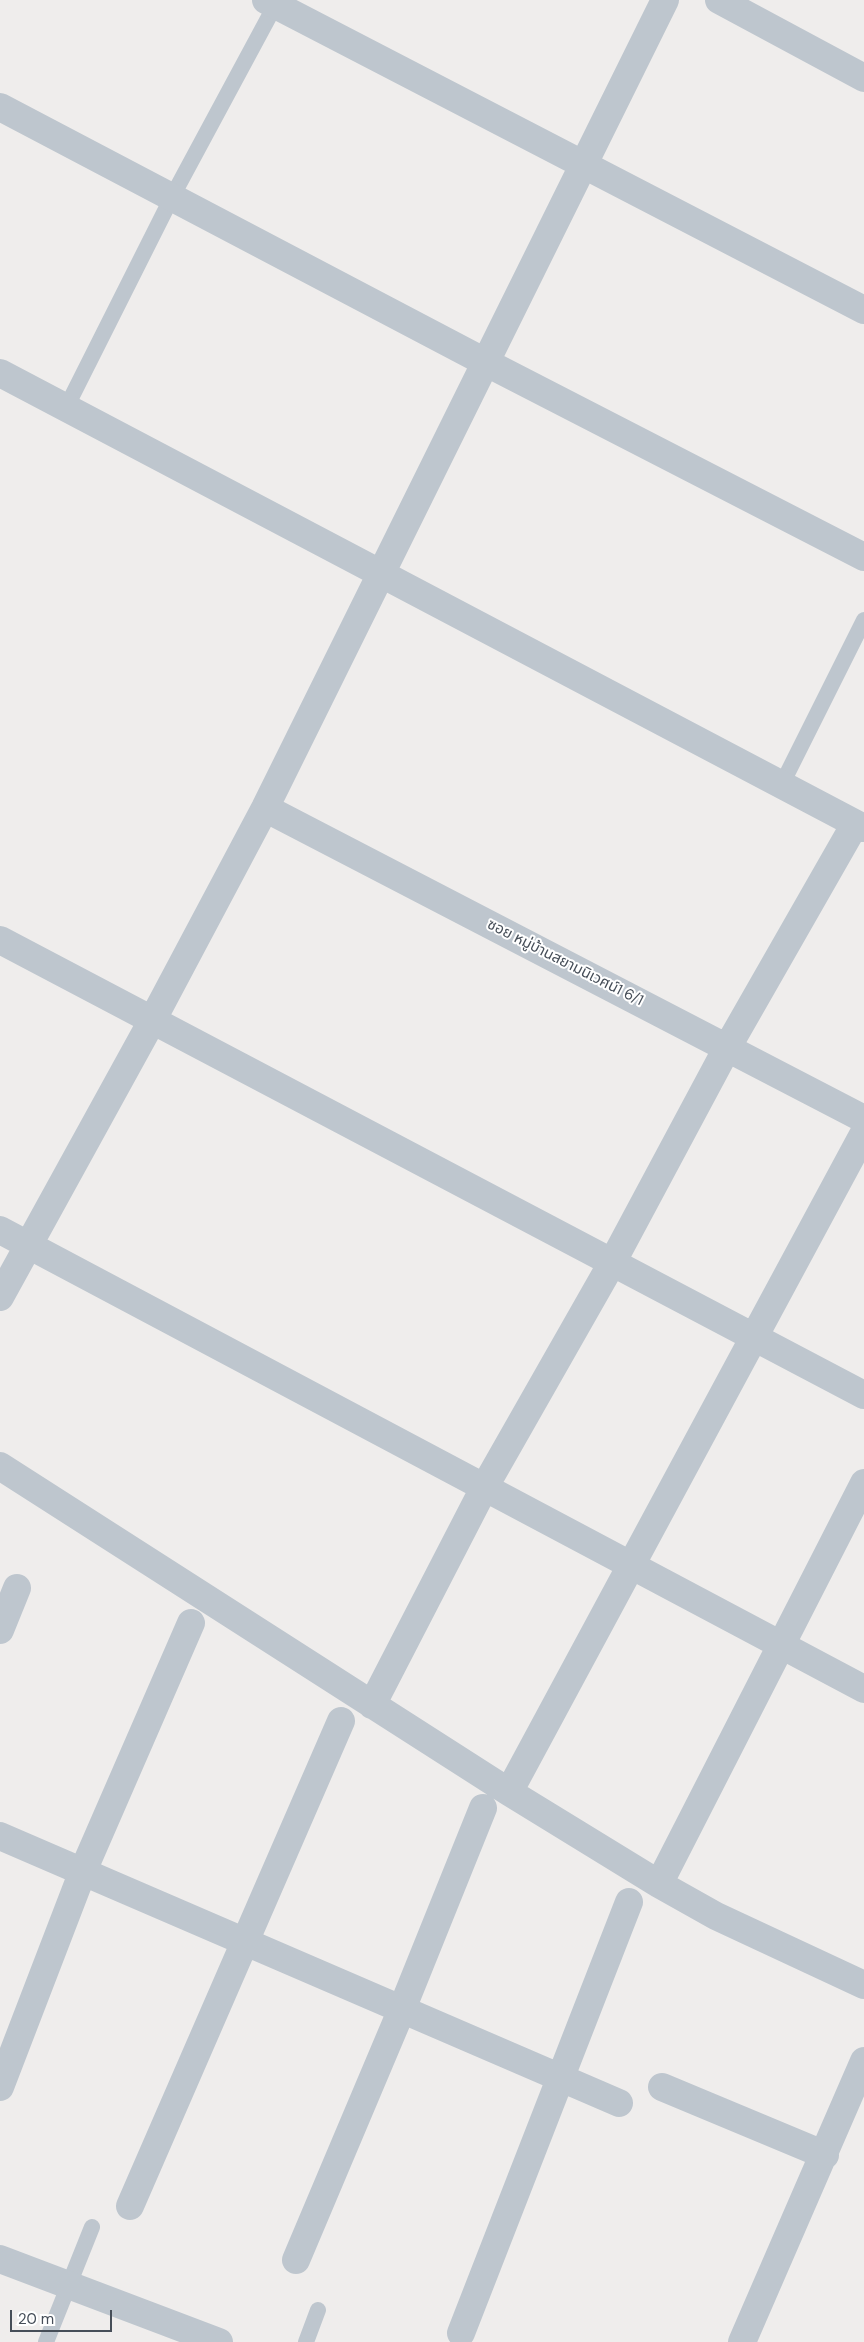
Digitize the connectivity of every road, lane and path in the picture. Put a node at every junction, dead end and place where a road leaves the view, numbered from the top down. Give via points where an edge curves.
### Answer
1 (665, 0) edge
2 (719, 0) edge
3 (273, 2) edge
4 (864, 78) edge
5 (0, 107) edge
6 (583, 164) junction
7 (172, 197) junction
8 (864, 310) edge
9 (485, 362) junction
10 (0, 373) edge
11 (66, 408) junction
12 (864, 557) edge
13 (380, 573) junction
14 (864, 620) edge
15 (782, 784) junction
16 (265, 808) junction
17 (860, 826) edge
18 (0, 940) edge
19 (153, 1019) junction
20 (728, 1048) junction
21 (864, 1119) edge
22 (864, 1133) edge
23 (0, 1230) edge
24 (28, 1244) junction
25 (612, 1263) junction
26 (0, 1297) edge
27 (753, 1338) junction
28 (864, 1395) edge
29 (0, 1466) edge
30 (864, 1483) edge
31 (484, 1488) junction
32 (631, 1566) junction
33 (17, 1588) dead end
34 (191, 1624) dead end
35 (0, 1630) edge
36 (782, 1644) junction
37 (864, 1689) edge
38 (372, 1705) junction
39 (341, 1721) dead end
40 (510, 1792) junction
41 (483, 1808) dead end
42 (0, 1836) edge
43 (83, 1871) junction
44 (659, 1884) junction
45 (629, 1902) dead end
46 (244, 1941) junction
47 (864, 1985) edge
48 (402, 2009) junction
49 (864, 2061) edge
50 (562, 2078) junction
51 (0, 2087) edge
52 (662, 2087) dead end
53 (619, 2103) dead end
54 (825, 2155) junction
55 (130, 2206) dead end
56 (92, 2227) dead end
57 (0, 2259) edge
58 (296, 2260) dead end
59 (70, 2285) junction
60 (318, 2310) dead end
61 (461, 2333) dead end
62 (46, 2342) edge
63 (219, 2342) edge
64 (306, 2342) edge
65 (742, 2342) edge

1 - 6 street
2 - 4 street
3 - 6 street
3 - 7 lane
5 - 7 street
6 - 8 street
6 - 9 street
7 - 9 street
7 - 11 lane
9 - 12 street
9 - 13 street
10 - 11 street
11 - 13 street
13 - 15 street
13 - 16 street
14 - 15 lane
15 - 17 street
16 - 19 street
16 - 20 street, ซอย หมู่บ้านสยามนิเวศน์1 6/1
17 - 20 street
18 - 19 street
19 - 24 street
19 - 25 street
20 - 21 street, ซอย หมู่บ้านสยามนิเวศน์1 6/1
20 - 25 street
22 - 27 street
23 - 24 street
24 - 26 street
24 - 31 street
25 - 27 street
25 - 31 street
27 - 28 street
27 - 32 street
29 - 38 street
30 - 36 street
31 - 32 street
31 - 38 street
32 - 36 street
32 - 40 street
33 - 35 street
34 - 43 street
36 - 37 street
36 - 44 street
38 - 40 street
39 - 46 street
40 - 44 street
41 - 48 street
42 - 43 street
43 - 46 street
43 - 51 street
44 - 47 street via 716,1916
45 - 50 street
46 - 48 street
46 - 55 street
48 - 50 street
48 - 58 street
49 - 54 street
50 - 53 street
50 - 61 street
52 - 54 street
54 - 65 street
56 - 59 lane
57 - 59 street
59 - 62 lane
59 - 63 street
60 - 64 lane

